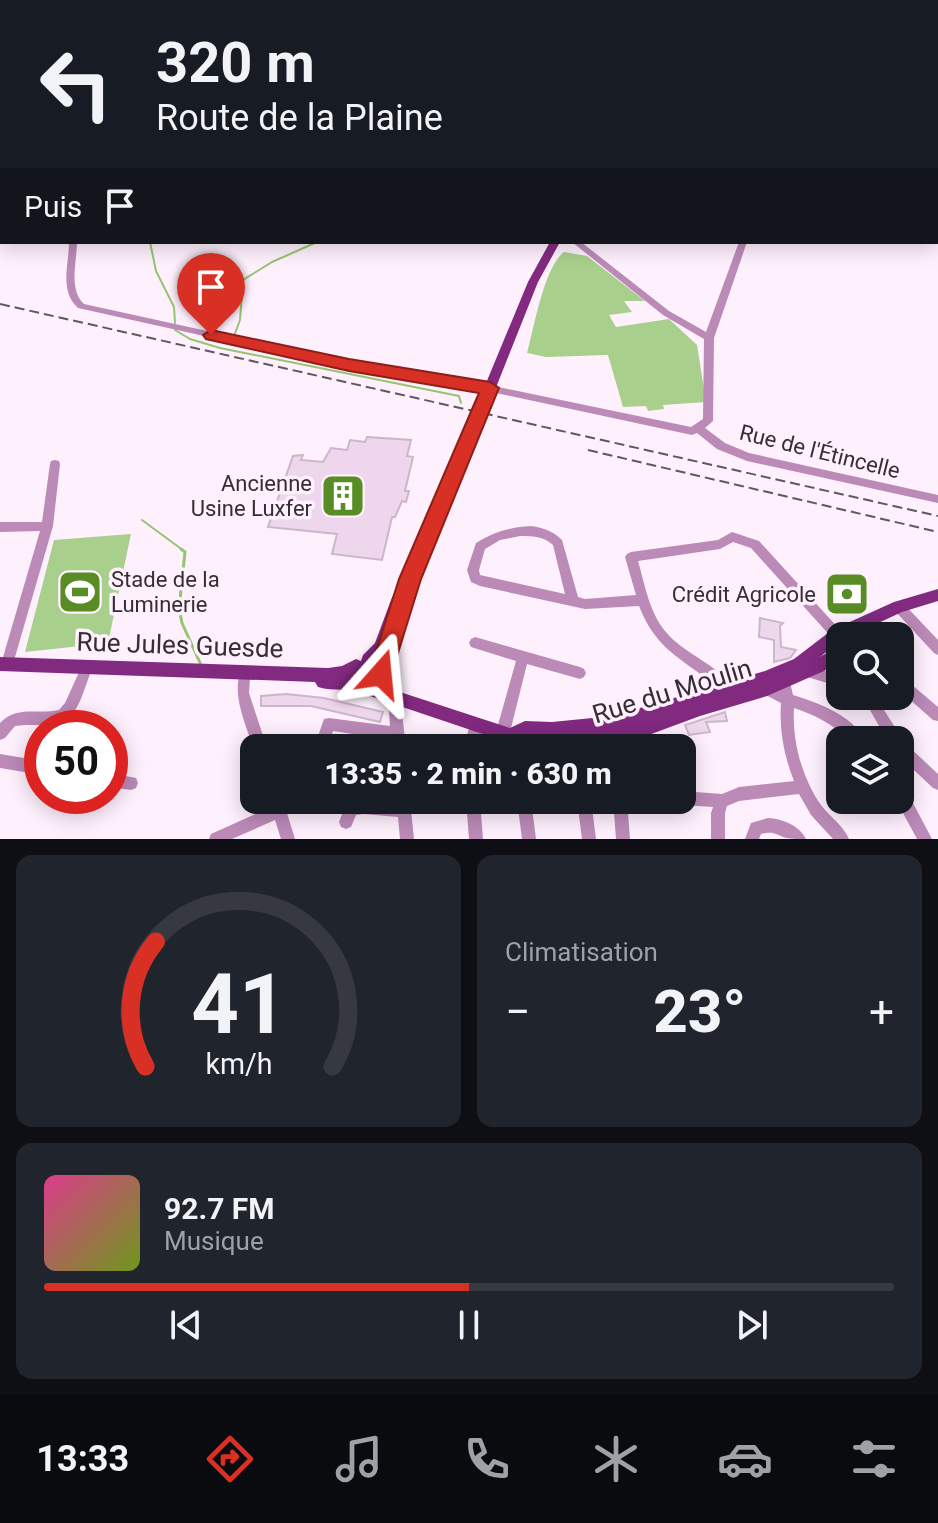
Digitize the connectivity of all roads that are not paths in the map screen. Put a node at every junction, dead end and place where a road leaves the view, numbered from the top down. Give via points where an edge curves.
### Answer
1 (73, 244) edge
2 (554, 244) edge
3 (579, 244) edge
4 (742, 244) edge
5 (709, 338) junction
6 (488, 394) junction
7 (699, 429) junction
8 (55, 464) dead end
9 (938, 499) edge
10 (47, 526) junction
11 (0, 527) edge
12 (938, 595) edge
13 (644, 600) junction
14 (573, 601) junction
15 (899, 607) junction
16 (873, 622) edge
17 (475, 643) dead end
18 (938, 649) edge
19 (523, 657) junction
20 (816, 661) edge
21 (2, 666) edge
22 (371, 668) junction
23 (580, 673) dead end
24 (84, 674) junction
25 (244, 678) junction
26 (360, 685) junction
27 (767, 689) junction
28 (732, 694) junction
29 (394, 695) junction
30 (914, 695) edge
31 (788, 700) junction
32 (938, 715) edge
33 (476, 724) junction
34 (841, 726) edge
35 (0, 732) edge
36 (256, 734) edge
37 (326, 734) edge
38 (370, 734) edge
39 (397, 734) edge
40 (474, 734) edge
41 (501, 734) edge
42 (512, 734) edge
43 (517, 734) edge
44 (588, 734) edge
45 (603, 734) edge
46 (646, 734) edge
47 (0, 761) edge
48 (914, 761) edge
49 (24, 765) edge
50 (128, 783) edge
51 (131, 783) dead end
52 (938, 783) edge
53 (804, 787) junction
54 (696, 799) edge
55 (722, 801) junction
56 (263, 814) edge
57 (280, 814) edge
58 (349, 814) edge
59 (405, 814) edge
60 (474, 814) edge
61 (526, 814) edge
62 (586, 814) edge
63 (621, 814) edge
64 (911, 814) edge
65 (346, 822) dead end
66 (216, 839) edge
67 (288, 839) edge
68 (407, 839) edge
69 (476, 839) edge
70 (529, 839) edge
71 (589, 839) edge
72 (623, 839) edge
73 (718, 839) edge
74 (752, 839) edge
75 (799, 839) edge
76 (842, 839) edge
77 (925, 839) edge

1 - 6 street via 71,293 81,306
2 - 6 main road
3 - 5 street via 666,313
4 - 5 street
5 - 7 street via 710,409 708,421
6 - 7 street
6 - 22 main road, bridge
7 - 9 street, Rue de l'Étincelle via 747,457
8 - 10 street
10 - 11 street
10 - 21 street
12 - 15 main road
13 - 14 street
13 - 20 street via 631,557 720,544 732,537 755,544
13 - 28 street via 668,643
14 - 14 street via 475,578 480,546 526,530 553,536
15 - 16 main road
15 - 18 street
17 - 19 street
19 - 23 street
19 - 42 street
20 - 27 main road, Rue du Moulin
20 - 28 main road, Rue du Moulin
20 - 31 street
21 - 22 main road, Rue Jules Guesde via 328,675
21 - 24 main road, Rue Jules Guesde
22 - 26 main road via 376,682
22 - 26 main road via 353,675
22 - 29 main road
24 - 25 main road, Rue Jules Guesde
24 - 35 street via 69,713 62,718 12,720
25 - 26 main road, Rue Jules Guesde
25 - 36 street via 243,693
26 - 29 main road, Rue du Moulin
27 - 28 main road, Rue du Moulin
27 - 31 street
28 - 45 main road, Rue du Moulin
28 - 46 main road, Rue du Moulin
29 - 33 main road, Rue du Moulin
29 - 39 street
30 - 32 street
31 - 34 street via 827,714
31 - 53 street via 790,742
33 - 40 street
33 - 41 main road, Rue du Moulin
37 - 38 street via 329,724
43 - 44 main road, Rue du Moulin via 525,729
47 - 49 street
48 - 52 street
50 - 51 street
53 - 55 street via 739,794
53 - 76 street
54 - 55 street
55 - 73 street
56 - 66 street
57 - 67 street
58 - 65 street
59 - 68 street
60 - 69 street
61 - 70 street
62 - 71 street
63 - 72 street
64 - 77 street
74 - 75 street via 756,828 766,824 789,830

